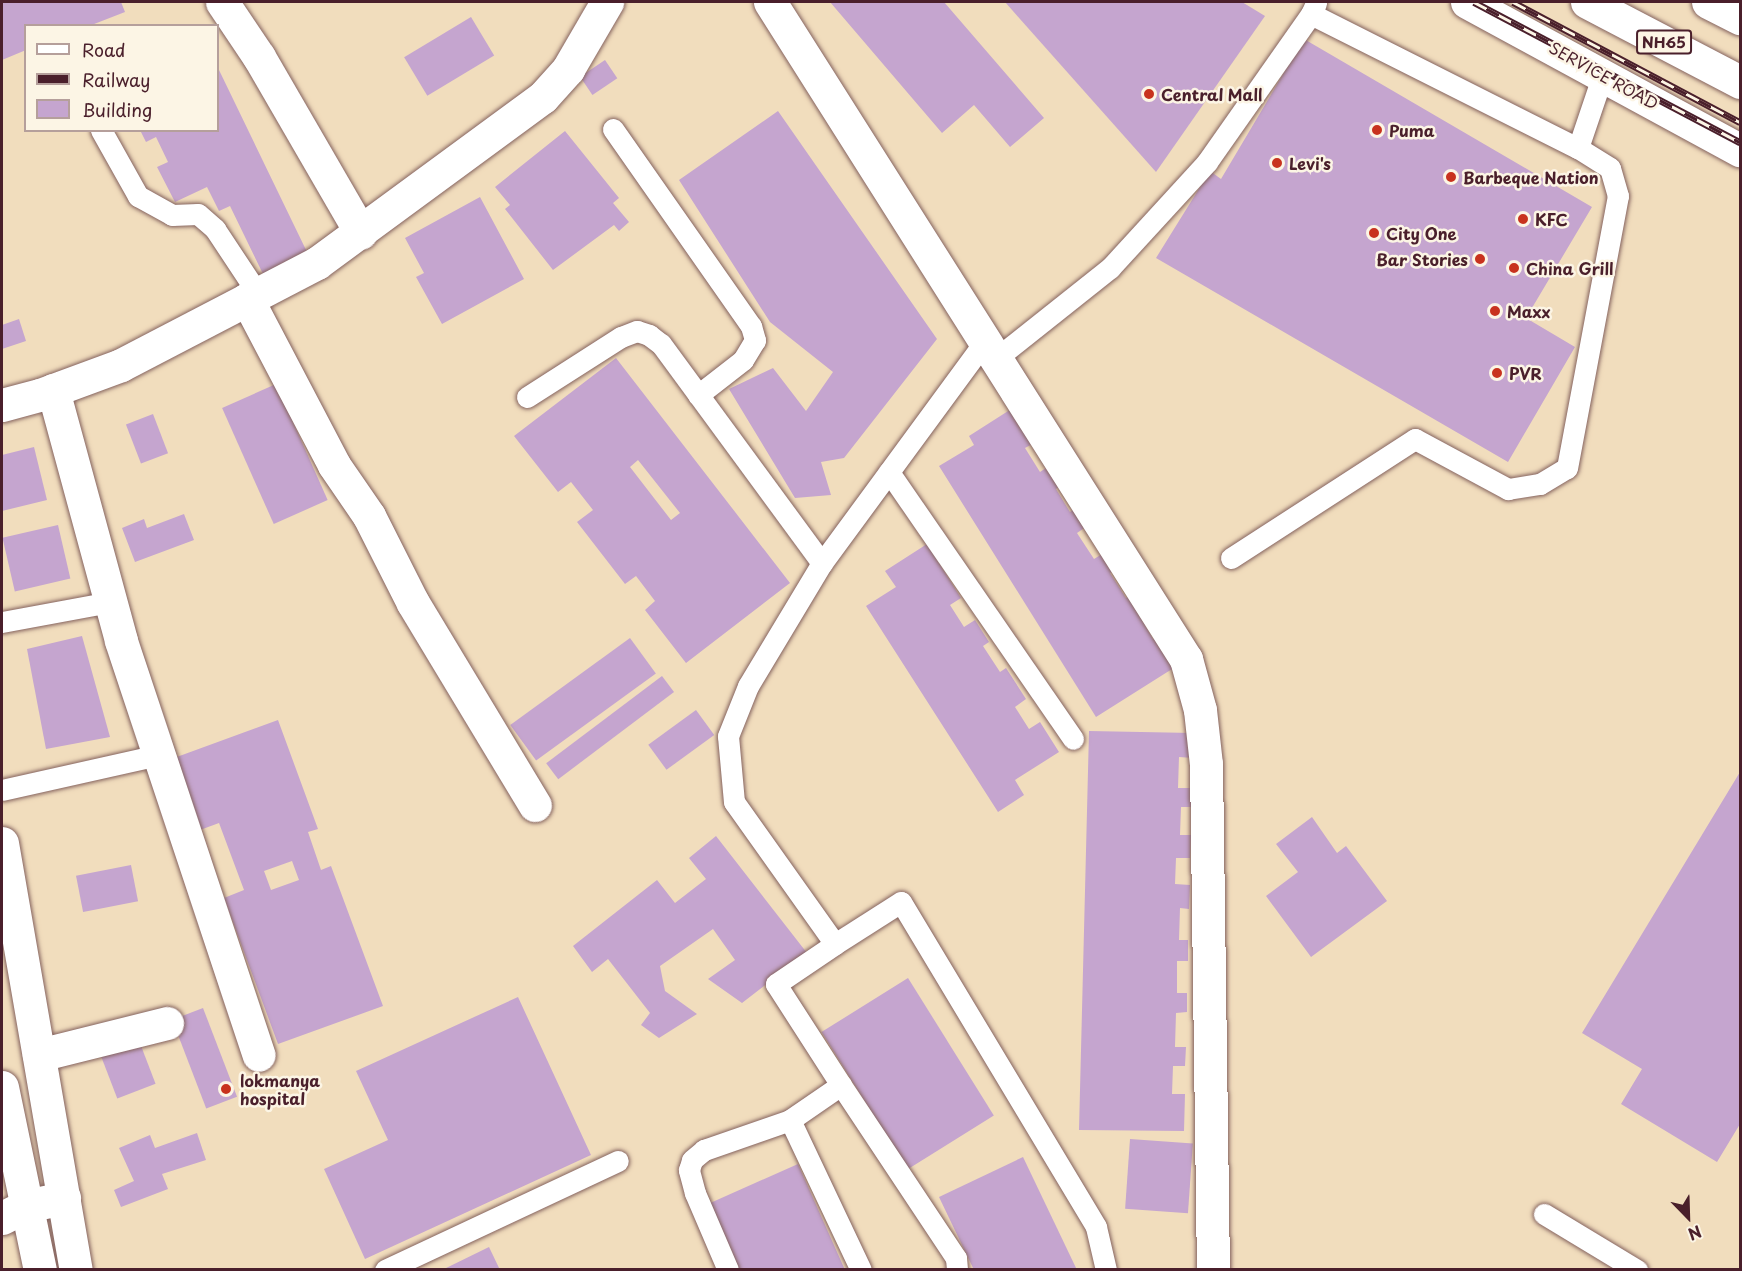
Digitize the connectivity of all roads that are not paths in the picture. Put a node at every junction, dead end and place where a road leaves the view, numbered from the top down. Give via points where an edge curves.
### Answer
1 (222, 2) edge
2 (607, 2) edge
3 (770, 2) edge
4 (1467, 2) edge
5 (1587, 2) edge
6 (1708, 2) edge
7 (1314, 8) edge
8 (1740, 18) edge
9 (1603, 74) junction
10 (1740, 82) edge
11 (613, 129) dead end
12 (102, 132) edge
13 (1578, 148) junction
14 (1740, 150) edge
15 (360, 233) junction
16 (253, 297) junction
17 (992, 349) junction
18 (53, 390) junction
19 (698, 395) junction
20 (527, 397) dead end
21 (2, 405) edge
22 (889, 472) junction
23 (1231, 558) dead end
24 (822, 563) junction
25 (110, 602) junction
26 (2, 622) edge
27 (1073, 739) dead end
28 (159, 755) junction
29 (2, 790) edge
30 (535, 805) dead end
31 (2, 843) edge
32 (835, 944) junction
33 (167, 1023) dead end
34 (39, 1055) junction
35 (258, 1055) dead end
36 (841, 1085) junction
37 (2, 1088) edge
38 (790, 1120) junction
39 (618, 1161) dead end
40 (64, 1198) junction
41 (14, 1212) edge
42 (1544, 1214) dead end
43 (40, 1269) edge
44 (76, 1269) edge
45 (385, 1269) edge
46 (728, 1269) edge
47 (861, 1269) edge
48 (957, 1269) edge
49 (1106, 1269) edge
50 (1213, 1269) edge
51 (1638, 1269) edge

1 - 15 main road via 259,57
2 - 15 main road via 568,69 543,97
3 - 17 main road
4 - 9 main road, SERVICE ROAD
5 - 10 main road, NH65
6 - 8 main road
7 - 13 lane
7 - 17 lane via 1207,162 1155,219 1090,286
9 - 13 lane
9 - 14 main road, SERVICE ROAD
11 - 19 lane via 750,326 755,340 743,360
12 - 16 lane via 138,196 172,215 198,213 215,229
13 - 23 lane via 1610,168 1618,196 1567,468 1540,484 1508,489 1415,439
15 - 16 main road via 317,263
16 - 18 main road via 122,365
16 - 30 main road via 334,465 369,516 413,603
17 - 22 lane
17 - 50 main road via 1186,659 1200,710 1206,764
18 - 21 main road
18 - 25 main road
19 - 20 lane via 661,344 638,331 621,337
19 - 24 lane
22 - 24 lane
22 - 27 lane
24 - 32 lane via 748,686 728,736 734,802
25 - 26 lane
25 - 28 main road
28 - 29 lane
28 - 35 main road
31 - 34 main road
32 - 36 lane via 776,984
32 - 49 lane via 901,902 1096,1227
33 - 34 main road
34 - 40 main road
36 - 38 lane
36 - 48 lane via 956,1258
37 - 41 main road
38 - 46 lane via 704,1150 692,1160 689,1170 695,1193
38 - 47 lane
39 - 45 lane
40 - 41 main road
40 - 44 main road
41 - 43 main road
42 - 51 lane

